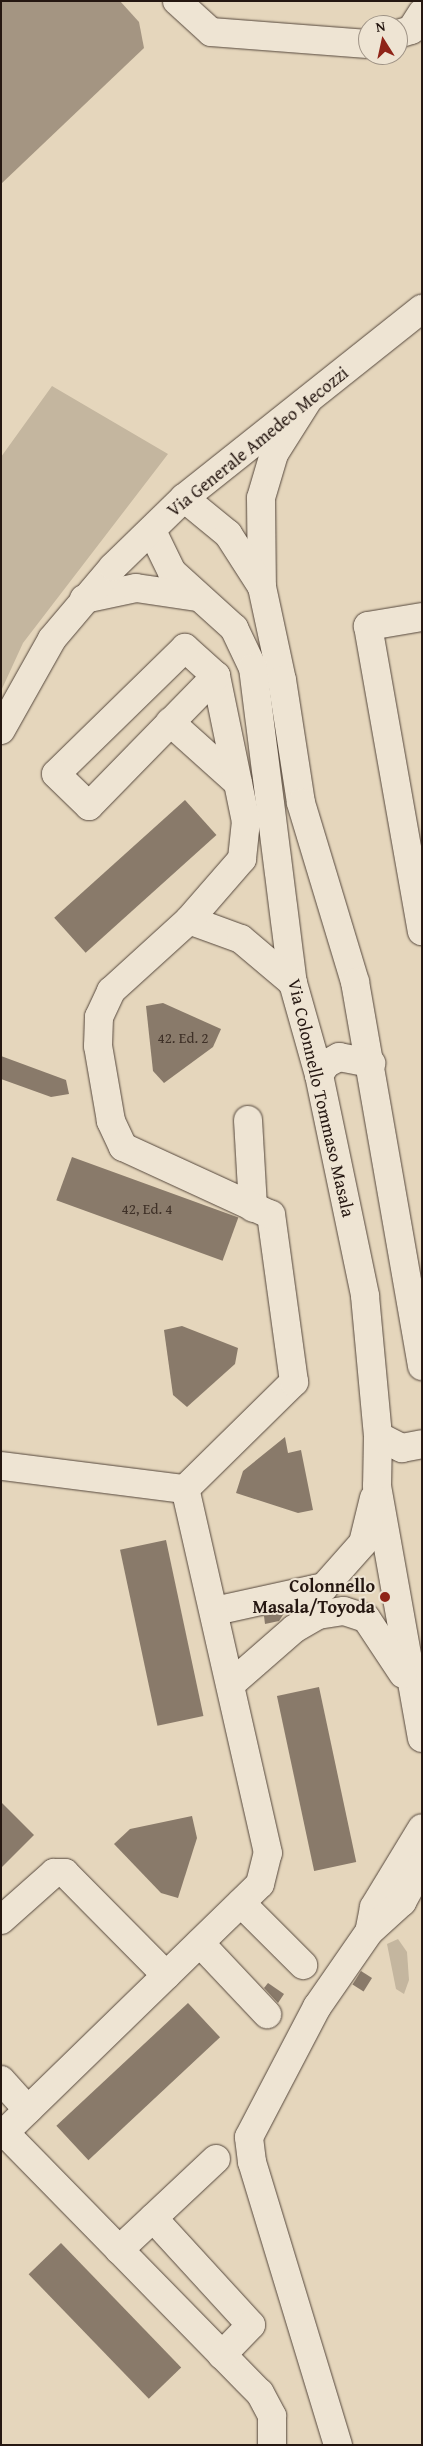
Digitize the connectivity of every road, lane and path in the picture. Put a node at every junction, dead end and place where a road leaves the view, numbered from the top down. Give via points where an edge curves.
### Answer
1 (177, 1) edge
2 (422, 13) edge
3 (408, 31) edge
4 (358, 43) edge
5 (422, 309) edge
6 (308, 400) junction
7 (184, 498) junction
8 (152, 531) junction
9 (262, 587) junction
10 (202, 598) junction
11 (80, 601) junction
12 (422, 617) edge
13 (216, 676) junction
14 (170, 722) junction
15 (1, 730) edge
16 (238, 783) junction
17 (189, 920) junction
18 (422, 930) edge
19 (293, 983) junction
20 (370, 1063) junction
21 (319, 1076) junction
22 (248, 1120) dead end
23 (253, 1208) junction
24 (405, 1257) junction
25 (422, 1285) edge
26 (422, 1366) edge
27 (378, 1436) junction
28 (422, 1444) edge
29 (2, 1466) edge
30 (377, 1486) junction
31 (185, 1489) junction
32 (215, 1611) junction
33 (408, 1682) junction
34 (231, 1684) junction
35 (422, 1738) edge
36 (422, 1828) edge
37 (422, 1865) edge
38 (241, 1903) junction
39 (1, 1920) edge
40 (369, 1932) junction
41 (200, 1943) junction
42 (303, 1965) dead end
43 (166, 1975) junction
44 (267, 2014) dead end
45 (1, 2080) edge
46 (28, 2110) junction
47 (3, 2135) edge
48 (216, 2159) dead end
49 (154, 2218) junction
50 (119, 2250) junction
51 (222, 2355) junction
52 (272, 2445) edge
53 (338, 2445) edge

1 - 4 street via 210,32
2 - 3 street
5 - 6 street, Via Generale Amedeo Mecozzi
6 - 7 street, Via Generale Amedeo Mecozzi
6 - 9 street via 274,454 261,498
7 - 8 street, Via Generale Amedeo Mecozzi
7 - 9 street via 228,534
8 - 10 street, Via Colonnello Tommaso Masala via 172,572
8 - 11 street, Via Generale Amedeo Mecozzi
9 - 20 street via 282,680 301,803 355,982
10 - 11 street via 136,588
10 - 19 street, Via Colonnello Tommaso Masala via 234,628 253,668
11 - 15 street, Via Generale Amedeo Mecozzi via 32,671
12 - 18 street via 368,626
13 - 14 street
13 - 14 street via 185,648 56,774 88,806
13 - 16 street
14 - 16 street
16 - 17 street via 247,835 242,859
17 - 19 street via 241,940
17 - 23 street via 118,982 101,1010 98,1046 111,1121 115,1137 129,1151
19 - 21 street, Via Colonnello Tommaso Masala
20 - 21 street via 339,1057 326,1064
20 - 24 street
21 - 27 street, Via Colonnello Tommaso Masala via 365,1296
22 - 23 street
23 - 31 street via 271,1215 294,1382
24 - 25 street
24 - 26 street
27 - 28 street via 402,1448
27 - 30 street, Via Colonnello Tommaso Masala
29 - 31 street
30 - 32 street via 364,1543 324,1587
30 - 33 street, Via Colonnello Tommaso Masala
31 - 32 street
32 - 34 street
33 - 34 street via 366,1618 344,1611 318,1615 294,1629
33 - 35 street, Via Colonnello Tommaso Masala
34 - 38 street via 268,1853 260,1884
36 - 40 street via 374,1907
37 - 40 street via 402,1902
38 - 41 street
38 - 42 street
39 - 43 street via 54,1873 65,1873
40 - 53 street via 317,2007 249,2137 252,2162
41 - 43 street
41 - 44 street
43 - 46 street
45 - 46 street
46 - 47 street
47 - 50 street
48 - 49 street
49 - 50 street
49 - 51 street via 251,2325
50 - 51 street
51 - 52 street via 260,2393 272,2416

